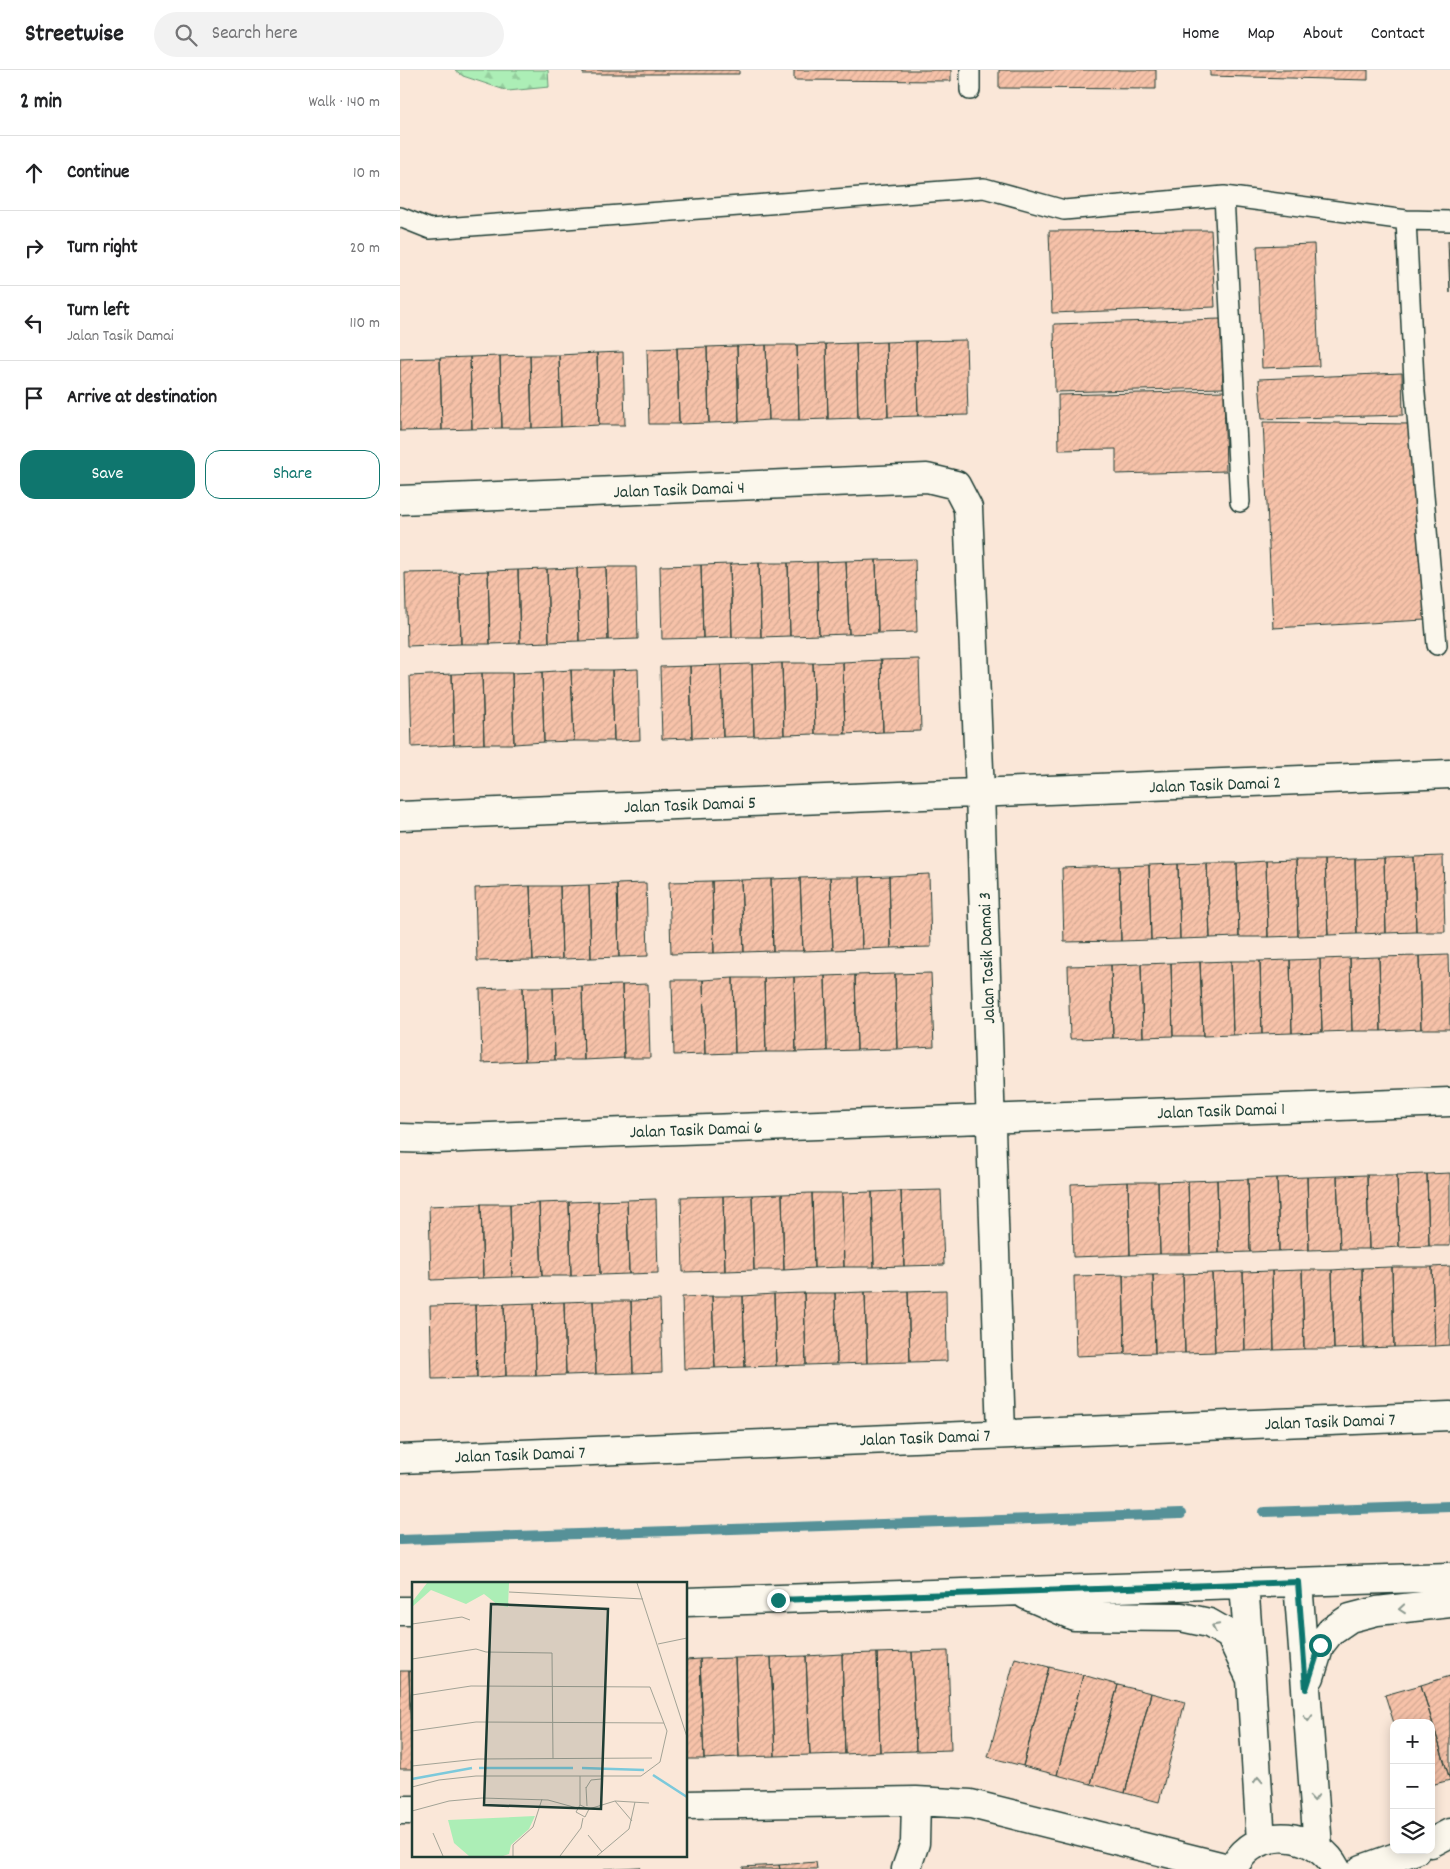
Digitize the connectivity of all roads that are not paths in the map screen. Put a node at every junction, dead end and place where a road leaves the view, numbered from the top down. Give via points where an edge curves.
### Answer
1 (970, 70) edge
2 (970, 90) dead end
3 (1224, 196) junction
4 (400, 217) edge
5 (1406, 220) junction
6 (1450, 221) edge
7 (956, 485) joint
8 (400, 500) edge
9 (1240, 502) dead end
10 (1437, 645) dead end
11 (1450, 774) edge
12 (980, 793) junction
13 (400, 816) edge
14 (1450, 1102) edge
15 (992, 1119) junction
16 (400, 1138) edge
17 (1450, 1416) edge
18 (1001, 1434) junction
19 (400, 1459) edge
20 (1450, 1577) edge
21 (1298, 1582) junction
22 (1244, 1584) junction
23 (1021, 1592) junction
24 (688, 1602) edge
25 (1450, 1603) edge
26 (1251, 1679) junction
27 (1306, 1689) junction
28 (916, 1801) junction
29 (688, 1805) edge
30 (1450, 1833) edge
31 (1435, 1841) edge
32 (1261, 1842) junction
33 (1318, 1847) junction
34 (1405, 1854) edge
35 (906, 1869) edge
36 (1232, 1869) edge
37 (1336, 1869) edge
38 (1362, 1869) edge

1 - 2 lane
3 - 4 lane via 1064,210 984,188 430,228
3 - 5 lane
3 - 9 lane
5 - 6 lane
5 - 10 lane via 1414,381
7 - 8 street, Jalan Tasik Damai 4 via 926,478
7 - 12 street, Jalan Tasik Damai 3 via 968,508
11 - 12 street, Jalan Tasik Damai 2
12 - 13 street, Jalan Tasik Damai 5
12 - 15 street, Jalan Tasik Damai 3
14 - 15 street, Jalan Tasik Damai 1
15 - 16 street, Jalan Tasik Damai 6
15 - 18 street, Jalan Tasik Damai 3
17 - 18 street, Jalan Tasik Damai 7
18 - 19 street, Jalan Tasik Damai 7
20 - 21 street
21 - 22 street
21 - 27 street
22 - 23 street
22 - 26 street
23 - 24 street
26 -> 23 street via 1230,1635 1209,1624 1180,1617 1074,1616
25 -> 27 street via 1378,1611 1350,1618 1331,1631 1320,1645
32 -> 26 street
27 -> 33 street
28 - 29 street
28 - 35 street via 915,1843
28 - 36 street via 971,1804
30 - 31 street
32 - 33 street via 1281,1837 1300,1839
32 - 36 street via 1244,1853
33 - 37 street
34 - 38 street

